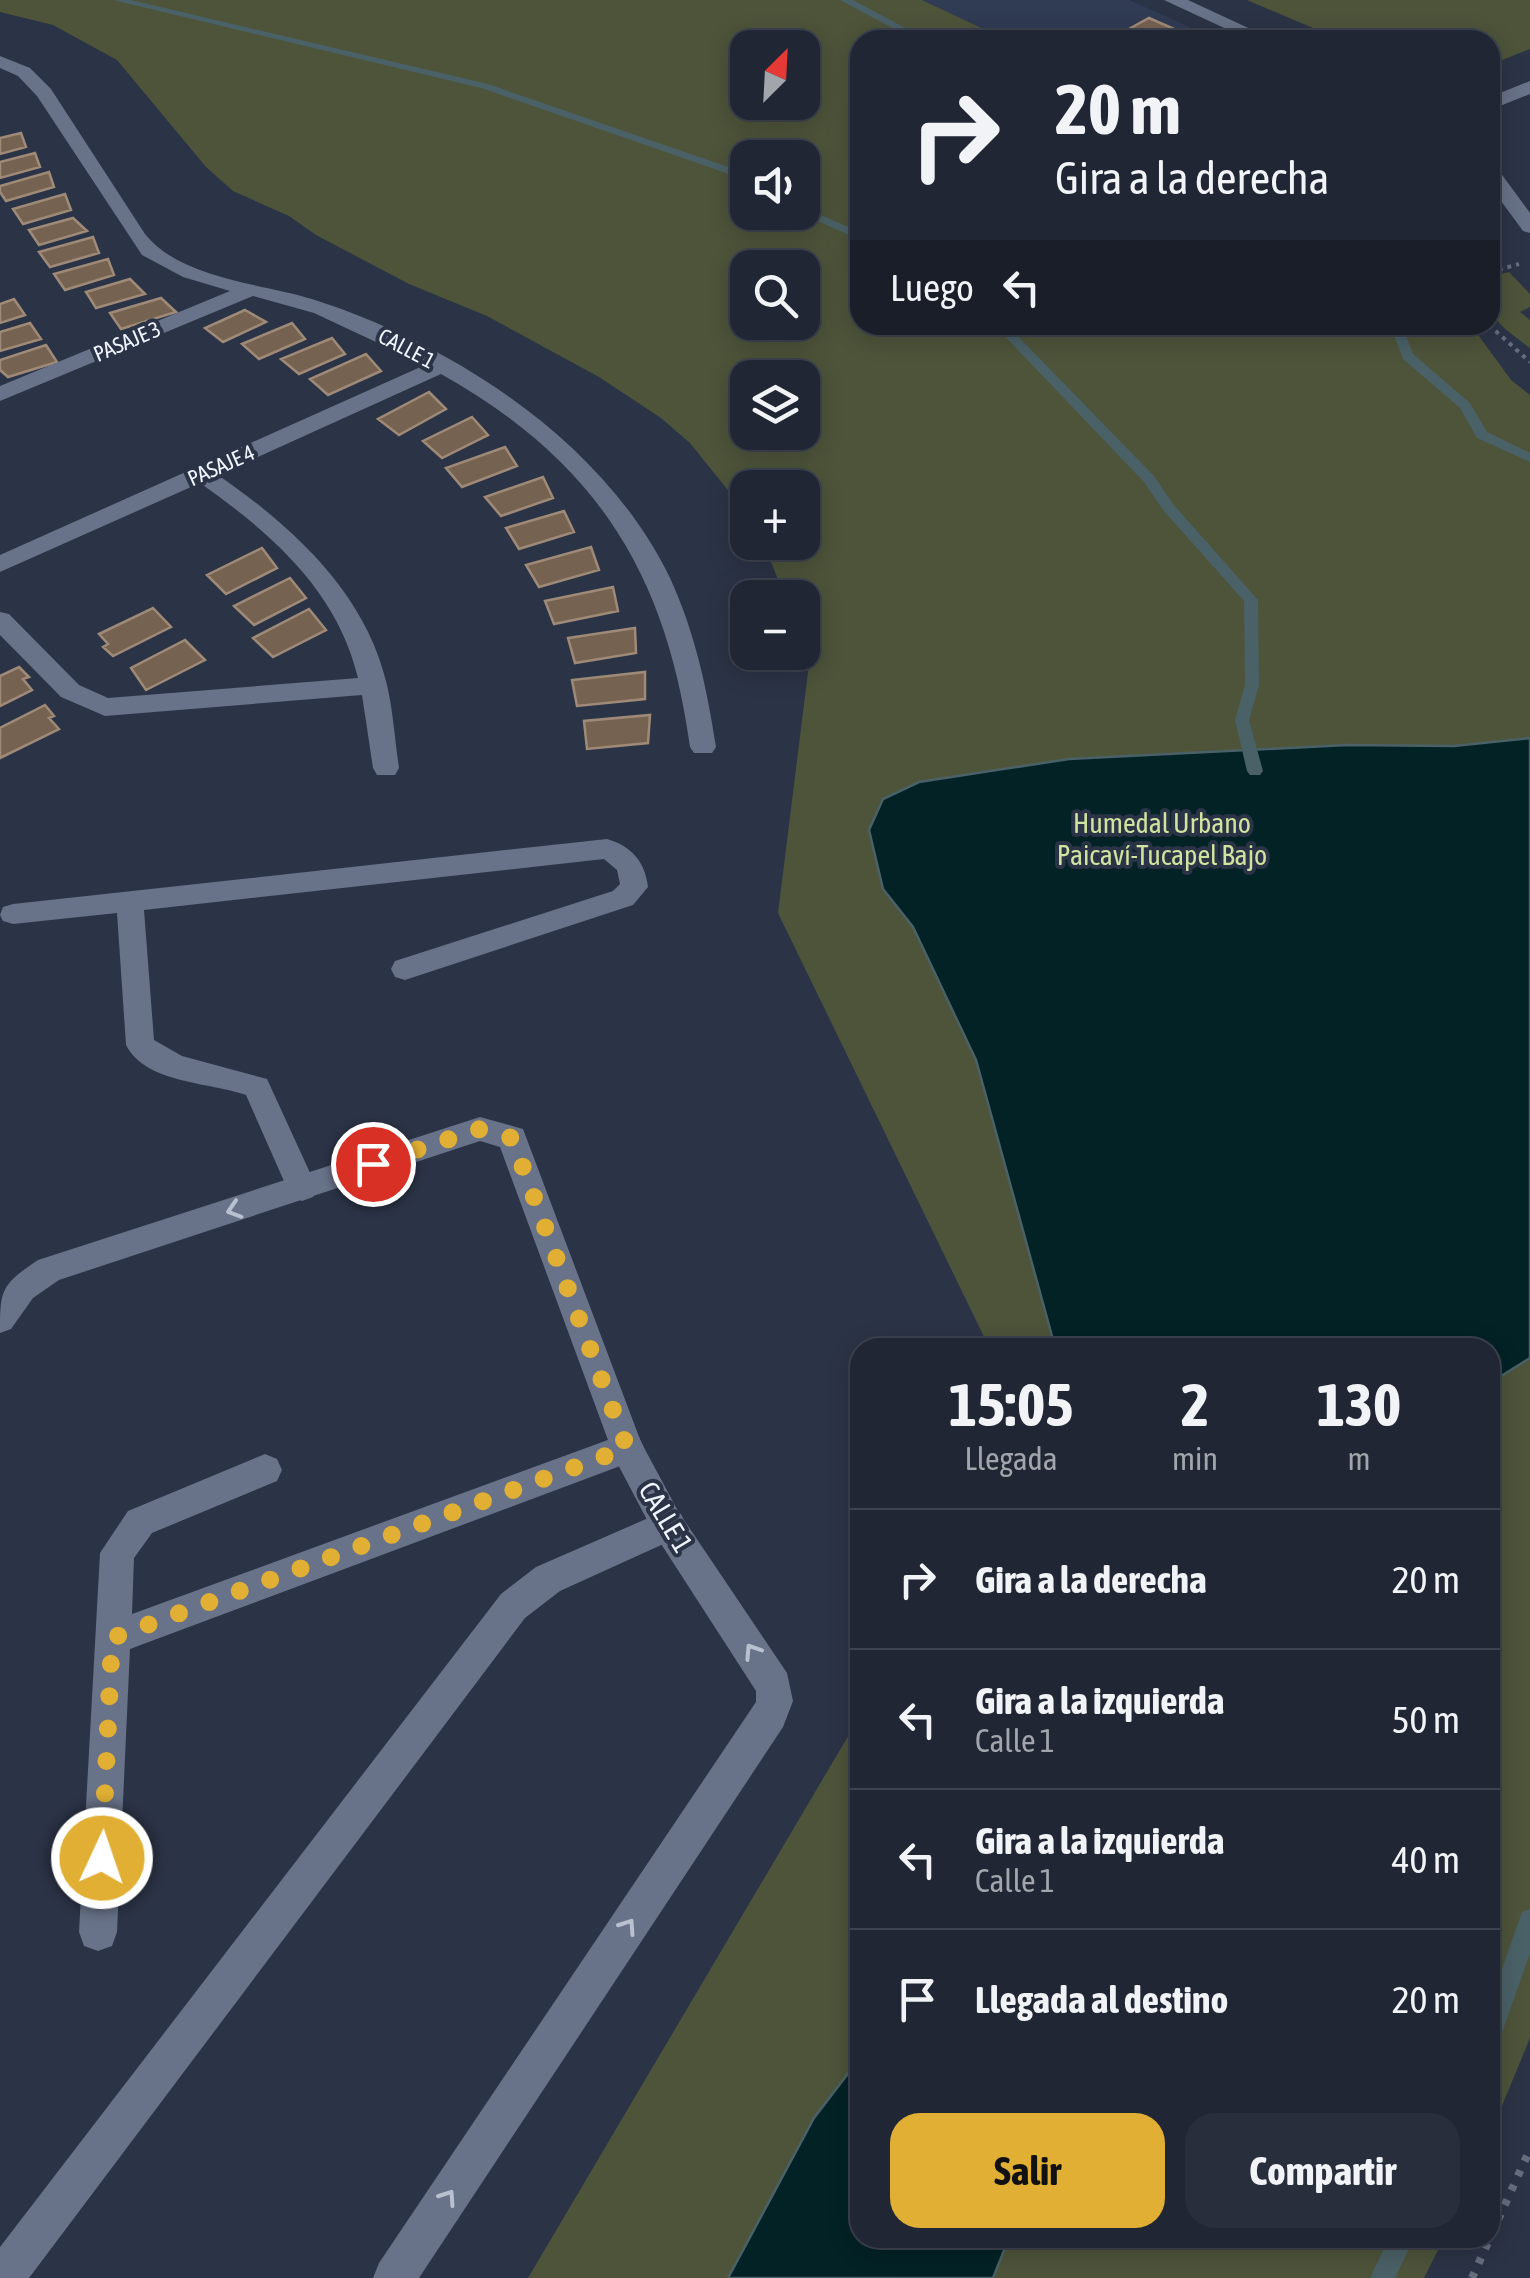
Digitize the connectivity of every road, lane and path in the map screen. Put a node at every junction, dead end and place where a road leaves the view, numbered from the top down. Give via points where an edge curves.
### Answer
1 (1173, 0) edge
2 (1242, 30) edge
3 (0, 61) edge
4 (1530, 87) edge
5 (1500, 100) edge
6 (1500, 186) edge
7 (1530, 227) edge
8 (1530, 262) edge
9 (1500, 270) edge
10 (254, 288) junction
11 (1500, 335) edge
12 (1530, 362) edge
13 (441, 366) junction
14 (0, 394) edge
15 (202, 474) junction
16 (0, 564) edge
17 (0, 620) edge
18 (375, 685) junction
19 (703, 747) dead end
20 (386, 768) dead end
21 (130, 902) junction
22 (13, 914) dead end
23 (405, 968) dead end
24 (302, 1188) junction
25 (0, 1319) edge
26 (627, 1448) junction
27 (265, 1470) dead end
28 (669, 1526) junction
29 (112, 1638) junction
30 (98, 1932) dead end
31 (1530, 2150) edge
32 (1500, 2216) edge
33 (1486, 2248) edge
34 (3, 2278) edge
35 (394, 2278) edge
36 (1472, 2278) edge

1 - 2 street
3 - 10 street, CALLE 1 via 24,72 44,93 153,254 180,269
4 - 5 street
6 - 7 street
8 - 9 path
10 - 13 street, CALLE 1 via 366,326
10 - 14 street, PASAJE 3
11 - 12 path
13 - 15 street, PASAJE 4
13 - 19 street, CALLE 1 via 546,439 583,473 634,538 685,649
15 - 16 street, PASAJE 4
15 - 18 street via 264,519 319,574 363,644
17 - 18 street via 70,690 105,707
18 - 20 street
21 - 22 street
21 - 23 street via 608,849 634,872 634,887 623,898
21 - 24 street via 140,1046 156,1061 256,1087
24 -> 25 street, CALLE 1 via 49,1270 22,1288
24 - 26 street, CALLE 1 via 480,1129 512,1138
26 - 28 street, CALLE 1
26 - 29 street
27 - 29 street via 140,1522 117,1553
28 - 34 street via 548,1579 512,1606
35 -> 28 street, CALLE 1 via 775,1701 766,1673
29 - 30 street
31 - 32 path
33 - 36 path

